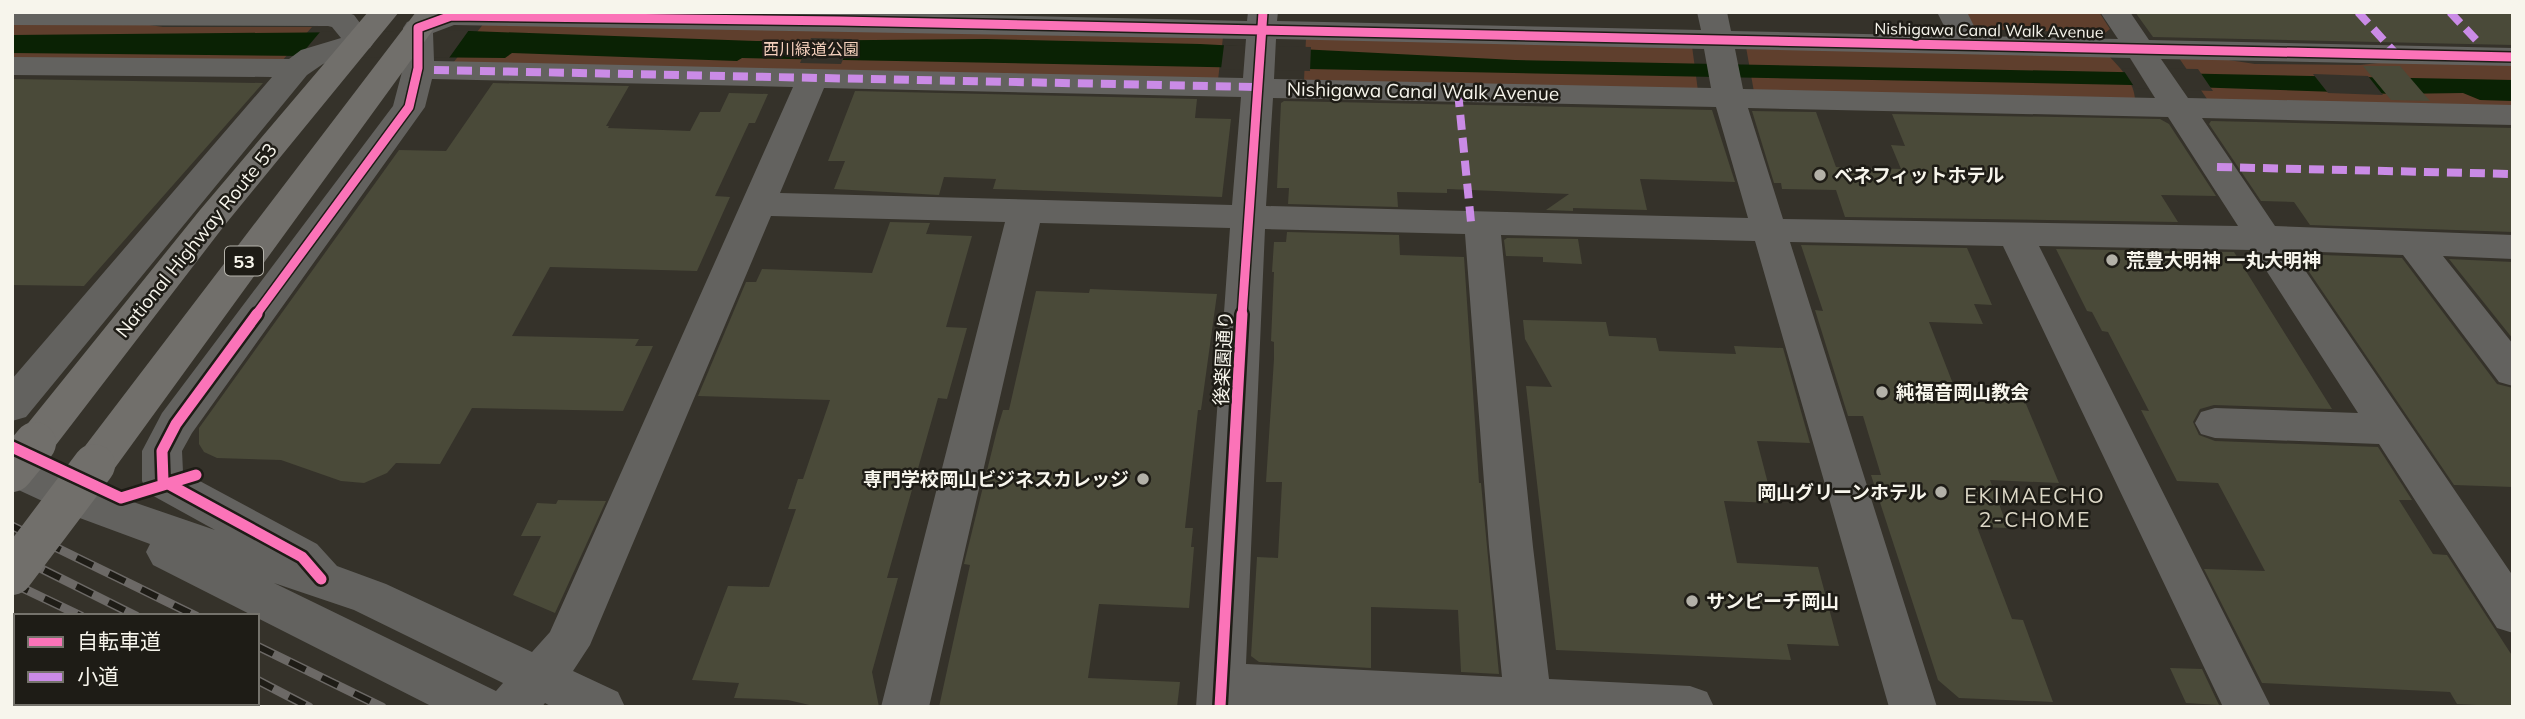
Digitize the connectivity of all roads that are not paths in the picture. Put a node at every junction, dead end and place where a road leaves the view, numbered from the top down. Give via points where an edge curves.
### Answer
1 (1952, 12) edge
2 (2115, 12) edge
3 (643, 15) edge
4 (12, 16) edge
5 (841, 17) edge
6 (1493, 23) edge
7 (79, 26) junction
8 (419, 41) edge
9 (346, 43) edge
10 (1969, 46) junction
11 (1260, 49) edge
12 (1722, 57) edge
13 (2513, 57) edge
14 (32, 62) edge
15 (813, 78) junction
16 (2160, 79) junction
17 (2513, 116) edge
18 (760, 204) junction
19 (1025, 211) junction
20 (1248, 216) junction
21 (1482, 222) junction
22 (1768, 230) junction
23 (2015, 234) junction
24 (2265, 238) junction
25 (2414, 244) junction
26 (2513, 247) edge
27 (2513, 372) edge
28 (12, 406) edge
29 (2215, 423) dead end
30 (2390, 429) junction
31 (20, 461) edge
32 (93, 485) junction
33 (12, 574) edge
34 (321, 579) junction
35 (2513, 614) edge
36 (525, 692) edge
37 (1221, 695) edge
38 (1529, 703) edge
39 (480, 707) edge
40 (601, 707) edge
41 (905, 707) edge
42 (1690, 707) edge
43 (1913, 707) edge
44 (2248, 707) edge

1 - 10 street
2 - 16 street
3 - 5 street, Nishigawa Canal Walk Avenue
3 - 8 street, Nishigawa Canal Walk Avenue via 457,15
4 - 7 street
5 - 11 street, Nishigawa Canal Walk Avenue
6 - 11 street, Nishigawa Canal Walk Avenue
6 - 12 street, Nishigawa Canal Walk Avenue
7 - 9 street via 330,17 343,22
7 - 14 street
8 - 15 street
8 - 32 highway, 53
8 - 34 street via 409,107 176,424 162,451 163,481 302,557
9 - 14 street
9 - 28 street
9 - 31 highway, National Highway Route 53 / 53
10 - 12 street, Nishigawa Canal Walk Avenue
10 - 16 street, Nishigawa Canal Walk Avenue
11 - 12 street, Nishigawa Canal Walk Avenue
11 - 15 street
11 - 20 street, 後楽園通り
12 - 16 street, Nishigawa Canal Walk Avenue
12 - 22 street
13 - 16 street, Nishigawa Canal Walk Avenue
15 - 18 street
16 - 17 street, Nishigawa Canal Walk Avenue
16 - 24 street
18 - 19 street
18 - 36 street via 567,645
19 - 20 street
19 - 41 street
20 - 21 street
20 - 37 street, 後楽園通り
21 - 22 street
21 - 38 street
22 - 23 street
22 - 43 street
23 - 24 street
23 - 44 street
24 - 25 street
24 - 30 street
25 - 26 street
25 - 27 street
29 - 30 street
30 - 35 street
31 - 32 street
32 - 33 highway, 53, bridge
32 - 34 street via 196,542
32 - 39 street via 179,559
34 - 36 street via 370,597
36 - 40 street
37 - 38 street
38 - 42 street

